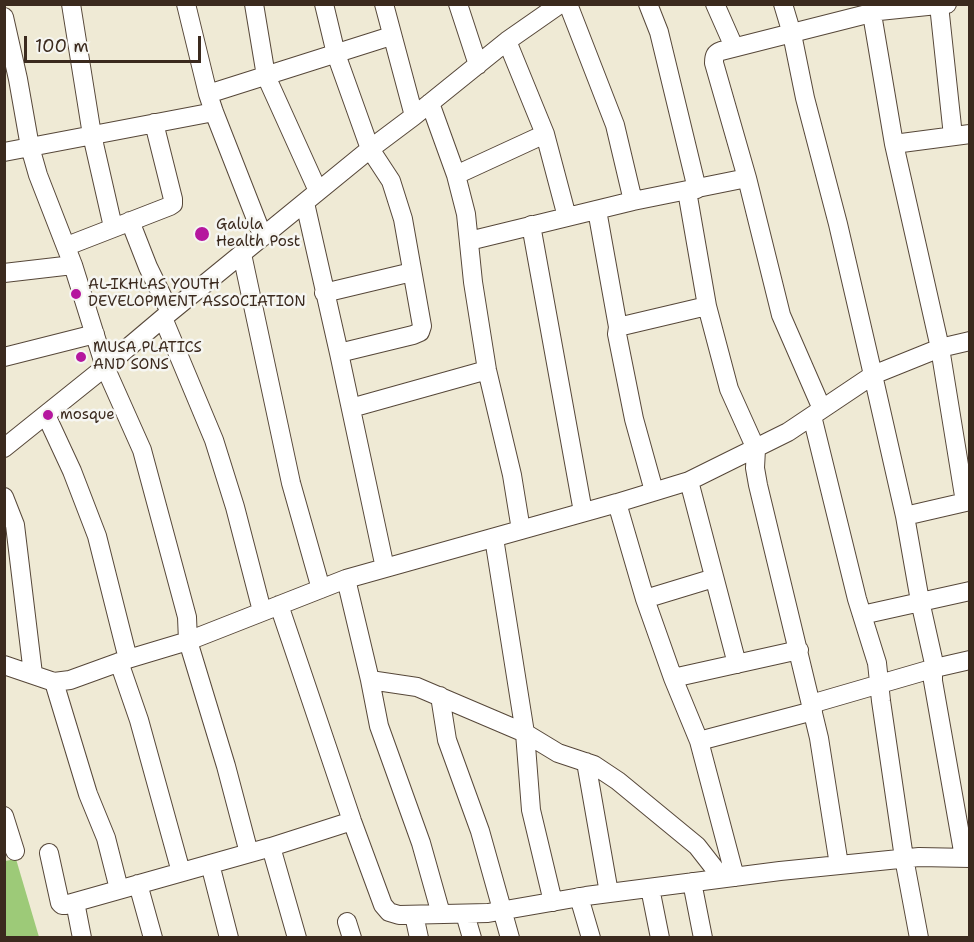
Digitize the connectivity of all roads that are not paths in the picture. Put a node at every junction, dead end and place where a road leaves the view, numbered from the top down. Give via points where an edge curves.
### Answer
1 (71, 4) edge
2 (186, 4) edge
3 (254, 4) edge
4 (324, 4) edge
5 (458, 4) edge
6 (560, 4) edge
7 (568, 4) edge
8 (648, 4) edge
9 (715, 4) edge
10 (783, 4) edge
11 (943, 5) edge
12 (390, 6) edge
13 (538, 10) edge
14 (876, 10) edge
15 (4, 16) edge
16 (792, 34) junction
17 (391, 36) junction
18 (507, 41) junction
19 (734, 47) junction
20 (336, 54) junction
21 (478, 64) junction
22 (266, 76) junction
23 (11, 80) edge
24 (208, 94) junction
25 (430, 103) junction
26 (214, 112) junction
27 (414, 116) junction
28 (154, 123) junction
29 (545, 134) junction
30 (92, 135) junction
31 (961, 135) edge
32 (894, 144) junction
33 (30, 147) junction
34 (370, 149) junction
35 (4, 153) edge
36 (456, 175) junction
37 (747, 178) junction
38 (692, 190) junction
39 (312, 197) junction
40 (633, 201) junction
41 (597, 210) junction
42 (567, 217) junction
43 (121, 224) junction
44 (531, 225) junction
45 (263, 237) junction
46 (469, 241) junction
47 (67, 246) junction
48 (242, 254) junction
49 (74, 264) junction
50 (412, 272) junction
51 (4, 273) edge
52 (324, 293) junction
53 (707, 306) junction
54 (167, 315) junction
55 (618, 327) junction
56 (95, 334) junction
57 (969, 341) edge
58 (940, 348) junction
59 (339, 353) junction
60 (4, 357) edge
61 (105, 367) junction
62 (487, 370) junction
63 (873, 375) junction
64 (351, 408) junction
65 (817, 413) junction
66 (46, 415) junction
67 (4, 448) edge
68 (756, 449) junction
69 (689, 481) junction
70 (654, 491) junction
71 (4, 497) edge
72 (967, 502) edge
73 (617, 503) junction
74 (583, 512) junction
75 (905, 516) junction
76 (521, 530) junction
77 (494, 537) junction
78 (385, 568) junction
79 (714, 578) junction
80 (346, 579) junction
81 (321, 589) junction
82 (969, 591) edge
83 (645, 599) junction
84 (920, 601) junction
85 (271, 608) junction
86 (862, 615) junction
87 (188, 641) junction
88 (799, 650) junction
89 (969, 660) edge
90 (123, 661) junction
91 (4, 664) edge
92 (737, 664) junction
93 (935, 668) junction
94 (33, 674) junction
95 (673, 678) junction
96 (370, 680) junction
97 (54, 682) junction
98 (879, 683) junction
99 (440, 696) junction
100 (812, 707) junction
101 (525, 733) junction
102 (699, 741) junction
103 (586, 762) junction
104 (4, 816) edge
105 (352, 821) junction
106 (272, 848) junction
107 (15, 851) dead end
108 (49, 853) dead end
109 (249, 854) junction
110 (967, 857) edge
111 (904, 858) junction
112 (210, 864) junction
113 (839, 865) junction
114 (181, 872) junction
115 (729, 878) junction
116 (692, 882) junction
117 (138, 884) junction
118 (650, 888) junction
119 (119, 889) junction
120 (609, 893) junction
121 (579, 897) junction
122 (75, 902) junction
123 (553, 902) junction
124 (502, 911) junction
125 (441, 914) junction
126 (465, 914) junction
127 (414, 915) junction
128 (82, 938) edge
129 (153, 938) edge
130 (229, 938) edge
131 (297, 938) edge
132 (419, 938) edge
133 (472, 938) edge
134 (510, 938) edge
135 (591, 938) edge
136 (660, 938) edge
137 (703, 938) edge
138 (919, 938) edge

1 - 30 street
2 - 24 street
3 - 22 street
4 - 20 street
5 - 21 street
6 - 13 street
7 - 40 street via 615,125
8 - 38 street via 659,32
9 - 19 street
10 - 16 street
11 - 14 street
11 - 31 street
12 - 17 street
13 - 18 street
14 - 16 street
14 - 32 street
15 - 23 street
16 - 19 street
16 - 63 street
17 - 20 street
17 - 27 street
18 - 21 street
18 - 29 street
19 - 37 street via 716,53 714,63
20 - 22 street
20 - 34 street
21 - 25 street
22 - 24 street
22 - 39 street
23 - 33 street
24 - 26 street
25 - 27 street
25 - 36 street
26 - 28 street
26 - 45 street
27 - 34 street
28 - 30 street
28 - 43 street via 172,204
29 - 36 street
29 - 42 street
30 - 33 street
30 - 43 street
31 - 32 street
32 - 58 street
33 - 35 street
33 - 47 street
34 - 39 street
34 - 50 street via 391,181 403,219
36 - 46 street
37 - 38 street
37 - 65 street via 781,315
38 - 40 street
38 - 53 street
39 - 45 street
39 - 52 street
40 - 41 street
41 - 42 street
41 - 55 street
42 - 44 street
43 - 47 street
43 - 54 street via 148,267
44 - 46 street
44 - 74 street
45 - 48 street
46 - 62 street
47 - 49 street
48 - 54 street
48 - 81 street via 291,483
49 - 51 street
49 - 56 street
50 - 52 street
50 - 59 street via 420,332
52 - 59 street
53 - 55 street
53 - 68 street via 729,388
54 - 61 street
54 - 85 street
55 - 70 street via 634,419
56 - 60 street
56 - 61 street
57 - 58 street
58 - 63 street
58 - 72 street
59 - 64 street
61 - 66 street
61 - 87 street via 142,450 187,617
62 - 64 street
62 - 76 street
63 - 65 street
63 - 75 street
64 - 78 street
65 - 68 street
65 - 86 street
66 - 67 street
66 - 90 street via 97,536
68 - 69 street
68 - 88 street via 758,485
69 - 70 street
69 - 79 street
70 - 73 street
71 - 94 street via 15,525
72 - 75 street
73 - 74 street
73 - 83 street
74 - 76 street
75 - 84 street
76 - 77 street
77 - 78 street
77 - 101 street
78 - 80 street
79 - 83 street
79 - 92 street
80 - 81 street
80 - 96 street
81 - 85 street
82 - 84 street
83 - 95 street
84 - 86 street
84 - 93 street
85 - 87 street
85 - 105 street
86 - 98 street via 878,663
87 - 90 street
87 - 109 street
88 - 92 street
88 - 100 street
89 - 93 street
90 - 97 street
90 - 114 street
91 - 94 street
92 - 95 street
93 - 98 street
93 - 110 street via 933,681
94 - 97 street
95 - 102 street
96 - 99 street via 417,687
96 - 125 street via 379,726 421,843
97 - 119 street
98 - 100 street
98 - 111 street
99 - 101 street
99 - 124 street via 447,740 480,831
100 - 102 street
100 - 113 street
101 - 103 street via 558,753
101 - 123 street via 531,810
102 - 115 street
103 - 115 street via 618,781 697,846
103 - 120 street
104 - 107 street
105 - 106 street
105 - 127 street via 383,905 389,912
106 - 109 street
106 - 131 street
108 - 122 street via 60,903
109 - 112 street
110 - 111 street
111 - 113 street
111 - 138 street
112 - 114 street
112 - 130 street
113 - 115 street
114 - 117 street
115 - 116 street
116 - 118 street
116 - 137 street
117 - 119 street
117 - 129 street
118 - 120 street
118 - 136 street
119 - 122 street
120 - 121 street
121 - 123 street
121 - 135 street
122 - 128 street
123 - 124 street
124 - 126 street
124 - 134 street
125 - 126 street
125 - 127 street
126 - 133 street
127 - 132 street

